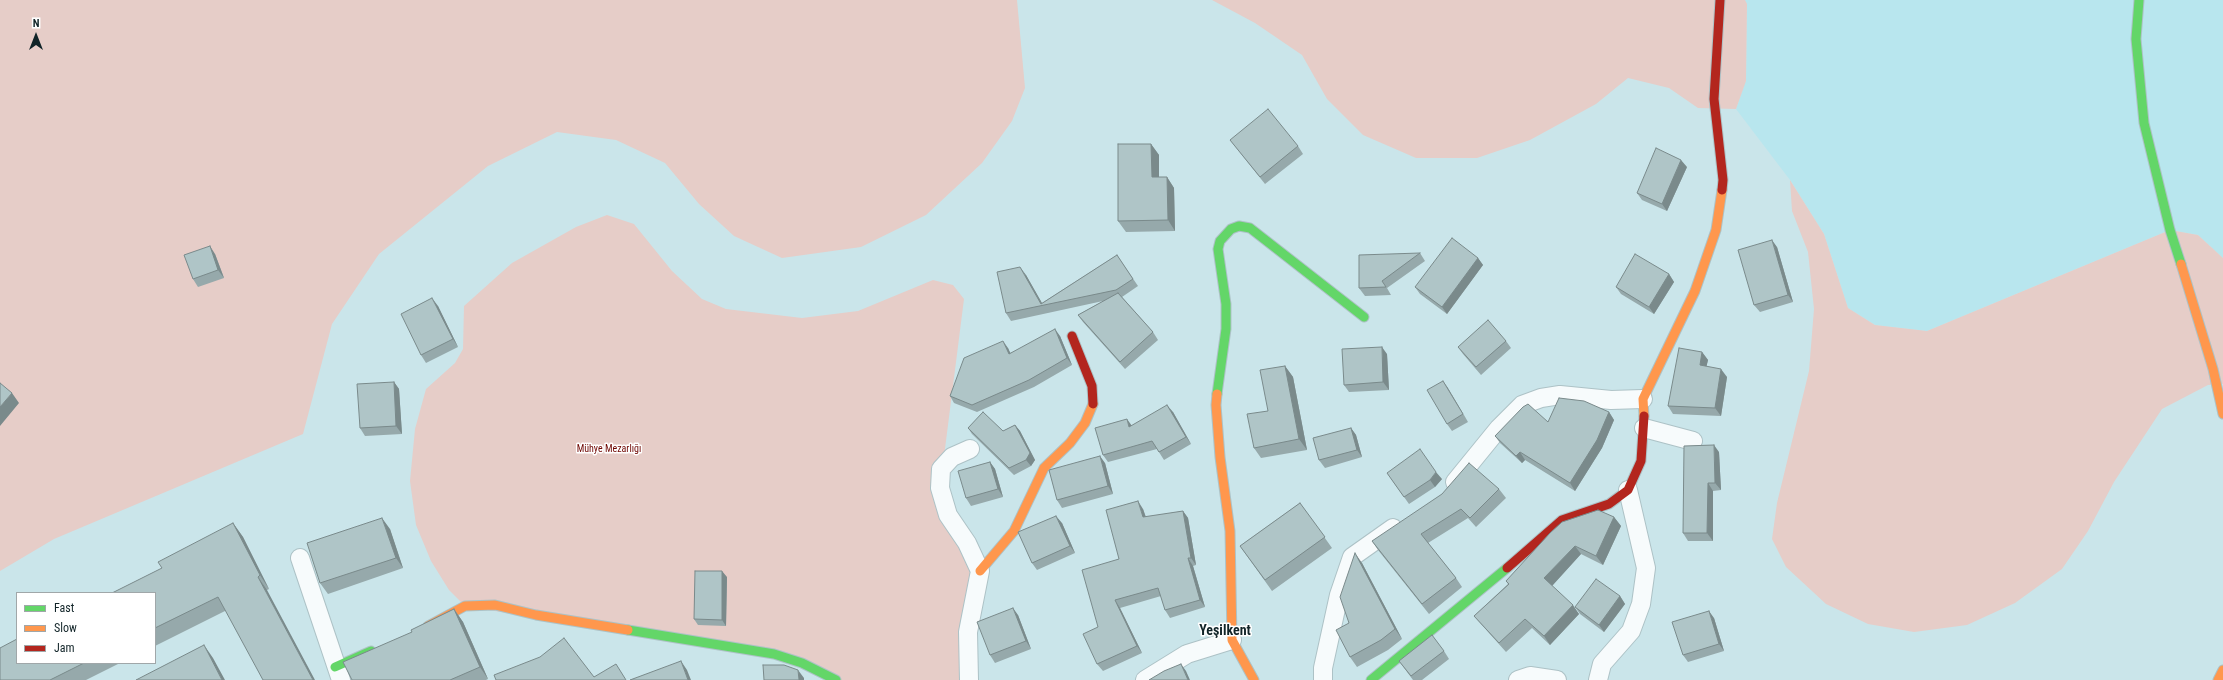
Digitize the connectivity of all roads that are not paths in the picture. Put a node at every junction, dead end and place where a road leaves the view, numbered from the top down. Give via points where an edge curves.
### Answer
1 (1720, 0) edge
2 (2139, 0) edge
3 (1364, 317) dead end
4 (1072, 336) dead end
5 (1643, 399) junction
6 (2223, 414) edge
7 (1644, 428) junction
8 (1693, 441) dead end
9 (970, 449) dead end
10 (1628, 490) junction
11 (1442, 495) edge
12 (1404, 521) edge
13 (300, 558) dead end
14 (980, 571) junction
15 (419, 630) edge
16 (1232, 640) junction
17 (377, 648) edge
18 (2223, 670) edge
19 (338, 673) edge
20 (836, 680) edge
21 (969, 680) edge
22 (1144, 680) edge
23 (1254, 680) edge
24 (1323, 680) edge
25 (1371, 680) edge
26 (1518, 680) edge
27 (1557, 680) edge
28 (1598, 680) edge
29 (2218, 680) edge

1 - 5 street via 1714,99 1723,180 1716,230 1695,291
2 - 6 street via 2136,39 2144,122 2170,230 2213,369
3 - 16 street via 1250,228 1239,226 1231,229 1220,241 1219,265 1226,304 1226,329 1216,405 1230,531
4 - 14 street via 1092,386 1093,403 1085,423 1070,443 1044,468 1014,531
5 - 7 street
5 - 11 street via 1611,400 1560,396 1541,398 1522,405 1498,428
7 - 8 street
7 - 10 street via 1641,461
9 - 14 street via 952,457 941,469 940,488 948,515 967,544
10 - 25 street via 1609,504 1562,520
10 - 28 street via 1646,568 1642,604 1631,631 1602,664
12 - 24 street via 1352,557 1339,595 1323,668
13 - 19 street
14 - 21 street via 968,632
15 - 20 street via 465,606 495,605 536,615 774,654 802,663
16 - 22 street via 1187,654
16 - 23 street
17 - 19 street
18 - 29 street
26 - 27 street via 1530,676

